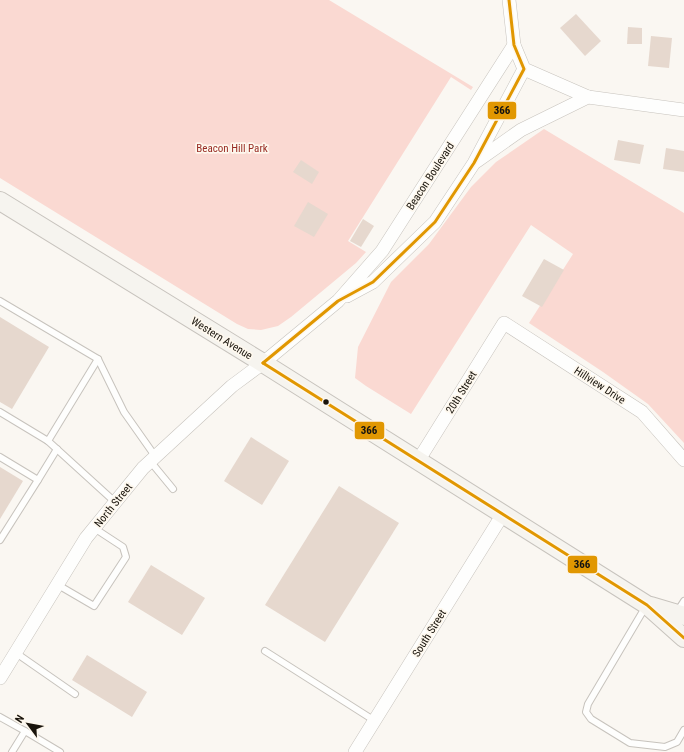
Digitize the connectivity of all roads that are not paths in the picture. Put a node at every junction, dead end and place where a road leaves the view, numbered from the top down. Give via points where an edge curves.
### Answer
1 (509, 0) edge
2 (514, 45) junction
3 (524, 69) junction
4 (588, 97) junction
5 (684, 110) edge
6 (474, 163) junction
7 (0, 201) edge
8 (0, 301) edge
9 (338, 301) junction
10 (504, 323) joint
11 (98, 359) junction
12 (263, 363) junction
13 (0, 412) edge
14 (48, 441) junction
15 (57, 449) junction
16 (0, 457) edge
17 (153, 459) junction
18 (684, 460) edge
19 (418, 461) junction
20 (38, 480) junction
21 (173, 490) dead end
22 (115, 502) junction
23 (503, 514) junction
24 (94, 528) junction
25 (0, 540) edge
26 (58, 585) junction
27 (647, 605) junction
28 (681, 610) edge
29 (684, 638) edge
30 (264, 651) dead end
31 (16, 653) junction
32 (0, 678) edge
33 (75, 694) dead end
34 (0, 717) edge
35 (374, 721) junction
36 (684, 730) edge
37 (25, 731) junction
38 (12, 752) edge
39 (60, 752) edge
40 (355, 752) edge

1 - 2 street
2 - 3 street
2 - 9 street, Beacon Boulevard via 382,251
3 - 4 street
3 - 6 street, Beacon Boulevard
4 - 5 street
4 - 6 street, Beacon Boulevard via 521,130
6 - 9 street, Beacon Boulevard via 435,222 373,282
7 - 12 main road, Western Avenue
8 - 11 lane
9 - 12 street, Beacon Boulevard
10 - 18 street, Hillview Drive via 642,412
10 - 19 street, 20th Street
11 - 14 lane
11 - 17 lane via 124,412
12 - 17 street, North Street via 232,386
12 - 19 main road, Western Avenue
13 - 14 lane
14 - 15 lane
15 - 20 lane
15 - 22 lane
16 - 20 lane
17 - 21 lane
17 - 22 street, North Street
19 - 23 main road, Western Avenue
20 - 25 lane
22 - 24 street, North Street
23 - 27 main road, Western Avenue
23 - 35 street, South Street
24 - 26 street, North Street
24 - 26 lane via 123,547 126,557 94,606
26 - 31 street, North Street
27 - 28 main road, Western Avenue
27 - 29 main road, Western Avenue
27 - 36 lane via 588,704 586,712 591,719 630,743 665,748 677,742
30 - 35 lane
31 - 32 street, North Street
31 - 33 lane
34 - 37 lane
35 - 40 street, South Street
37 - 38 lane
37 - 39 lane

